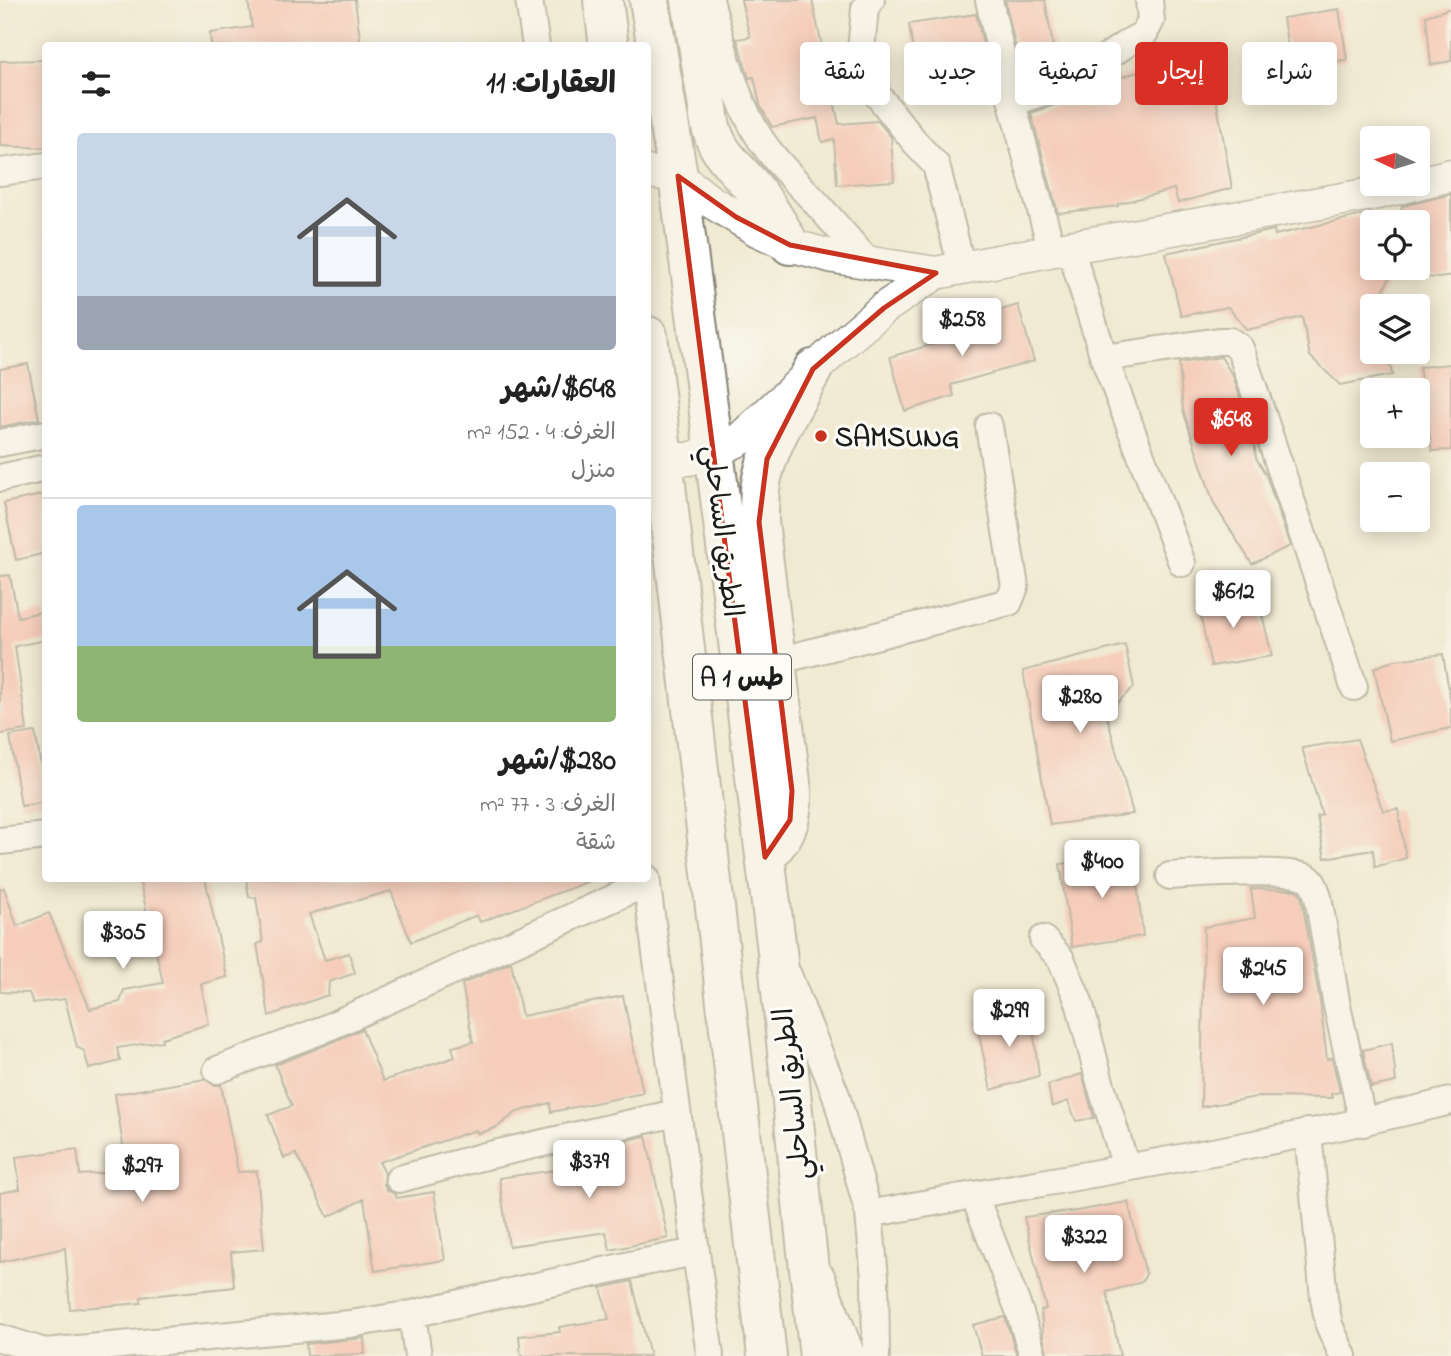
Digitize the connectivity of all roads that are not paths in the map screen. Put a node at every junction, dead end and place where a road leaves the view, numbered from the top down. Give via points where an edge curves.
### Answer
1 (529, 0) edge
2 (603, 0) edge
3 (649, 0) edge
4 (691, 0) edge
5 (710, 0) edge
6 (871, 0) edge
7 (989, 0) edge
8 (1149, 0) edge
9 (535, 42) edge
10 (608, 42) edge
11 (1012, 103) junction
12 (42, 167) edge
13 (0, 172) edge
14 (663, 174) edge
15 (1451, 175) edge
16 (1430, 181) edge
17 (1360, 196) edge
18 (790, 245) junction
19 (1061, 249) junction
20 (868, 262) junction
21 (949, 271) junction
22 (1104, 358) junction
23 (813, 369) junction
24 (651, 388) edge
25 (989, 426) dead end
26 (42, 435) edge
27 (0, 443) edge
28 (715, 451) junction
29 (655, 457) edge
30 (42, 469) edge
31 (0, 478) edge
32 (1182, 563) dead end
33 (777, 661) junction
34 (1354, 687) dead end
35 (42, 836) edge
36 (0, 841) edge
37 (765, 857) junction
38 (1170, 876) dead end
39 (644, 882) edge
40 (646, 882) edge
41 (1043, 939) dead end
42 (777, 951) junction
43 (218, 1070) dead end
44 (1451, 1101) edge
45 (677, 1113) junction
46 (1363, 1122) junction
47 (1308, 1132) junction
48 (1126, 1167) junction
49 (399, 1179) dead end
50 (974, 1195) junction
51 (869, 1214) junction
52 (806, 1242) junction
53 (695, 1252) junction
54 (412, 1314) junction
55 (0, 1338) edge
56 (195, 1347) edge
57 (45, 1354) edge
58 (418, 1356) edge
59 (710, 1356) edge
60 (766, 1356) edge
61 (819, 1356) edge
62 (852, 1356) edge
63 (876, 1356) edge
64 (1033, 1356) edge
65 (1343, 1356) edge

1 - 9 street
2 - 10 highway
3 - 14 highway, الطريق الساحلي / A 1 طس
4 - 18 highway via 713,137 725,158 759,195
5 - 20 street via 730,73 755,131
6 - 21 street via 865,8 860,61 876,92 936,165
7 - 11 street
8 - 11 street via 1151,20 1144,34 1066,84
11 - 19 street
12 - 13 street
14 - 18 street
14 - 28 highway, الطريق الساحلي / A 1 طس
15 - 16 street
17 - 19 street
18 - 20 street
19 - 21 street
19 - 22 street
20 - 21 street
21 - 23 street via 884,308
22 - 32 street
22 - 34 street via 1219,341 1240,348
23 - 28 street via 739,440
23 - 33 highway via 767,458 760,490 759,522
24 - 29 highway, الطريق الساحلي / A 1 طس
25 - 33 street via 1016,587 1009,602
26 - 27 street
28 - 29 street via 689,459
28 - 37 highway, الطريق الساحلي / A 1 طس
29 - 60 highway, الطريق الساحلي / A 1 طس
30 - 31 street
33 - 37 highway via 793,806 780,842
35 - 36 street
37 - 42 highway, الطريق الساحلي / A 1 طس
38 - 46 street via 1285,873 1307,877 1314,884
39 - 43 street via 322,1030
40 - 45 street
41 - 48 street via 1061,959 1079,1002
42 - 51 street via 836,1095
42 - 52 highway, الطريق الساحلي / A 1 طس
44 - 46 street
45 - 49 street
45 - 53 street
46 - 47 street
47 - 48 street
47 - 65 street via 1324,1298 1329,1325
48 - 50 street
50 - 51 street
50 - 64 street
51 - 63 street
52 - 61 highway, الطريق الساحلي / A 1 طس
52 - 62 street
53 - 54 street
53 - 59 street
54 - 56 street
54 - 58 street
55 - 57 street
56 - 57 street

